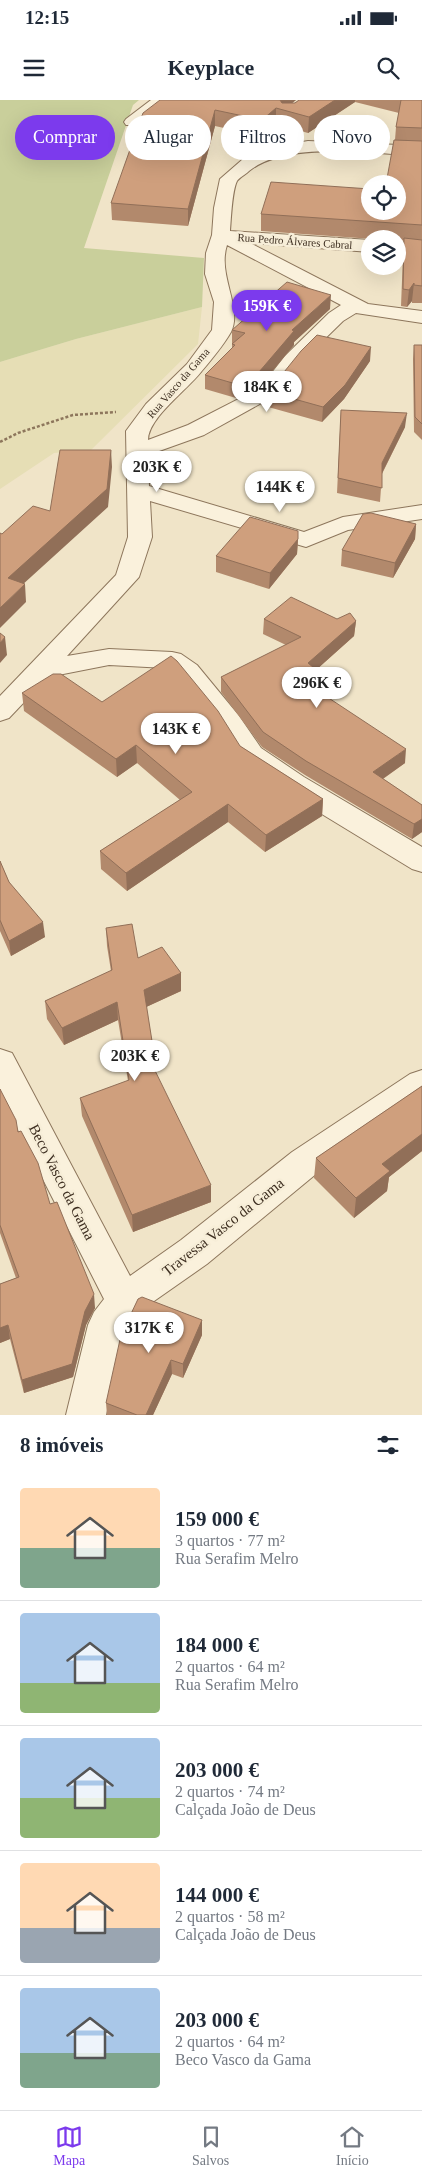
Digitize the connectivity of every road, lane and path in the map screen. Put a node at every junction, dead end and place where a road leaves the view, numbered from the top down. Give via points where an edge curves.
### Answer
1 (161, 100) edge
2 (141, 115) edge
3 (422, 151) edge
4 (221, 235) junction
5 (361, 245) edge
6 (406, 249) edge
7 (422, 250) edge
8 (355, 305) junction
9 (422, 317) edge
10 (154, 409) junction
11 (0, 442) edge
12 (137, 452) junction
13 (138, 490) junction
14 (422, 512) edge
15 (38, 670) junction
16 (0, 712) edge
17 (422, 861) edge
18 (0, 1062) edge
19 (422, 1084) edge
20 (124, 1301) junction
21 (86, 1415) edge

1 - 2 street
3 - 4 street, Rua Vasco da Gama via 308,146 279,151 249,163 229,179
4 - 5 street, Rua Pedro Álvares Cabral
4 - 8 street
4 - 10 street, Rua Vasco da Gama via 215,253 215,274 224,302 222,330 194,368
6 - 7 street
8 - 9 street via 363,309
8 - 12 street via 336,317 292,360 267,392 196,430
10 - 11 path via 73,415 18,432
10 - 12 street, Rua Vasco da Gama via 138,431
12 - 13 street, Rua Vasco da Gama
13 - 14 street via 306,540 343,524
13 - 15 street, Rua Vasco da Gama via 140,537 127,577
15 - 16 street, Rua Vasco da Gama
15 - 17 street via 108,657 172,660 188,671 229,722 251,756
18 - 20 street, Beco Vasco da Gama
19 - 20 street, Travessa Vasco da Gama via 304,1163 194,1252
20 - 21 street, Travessa Vasco da Gama via 108,1325

